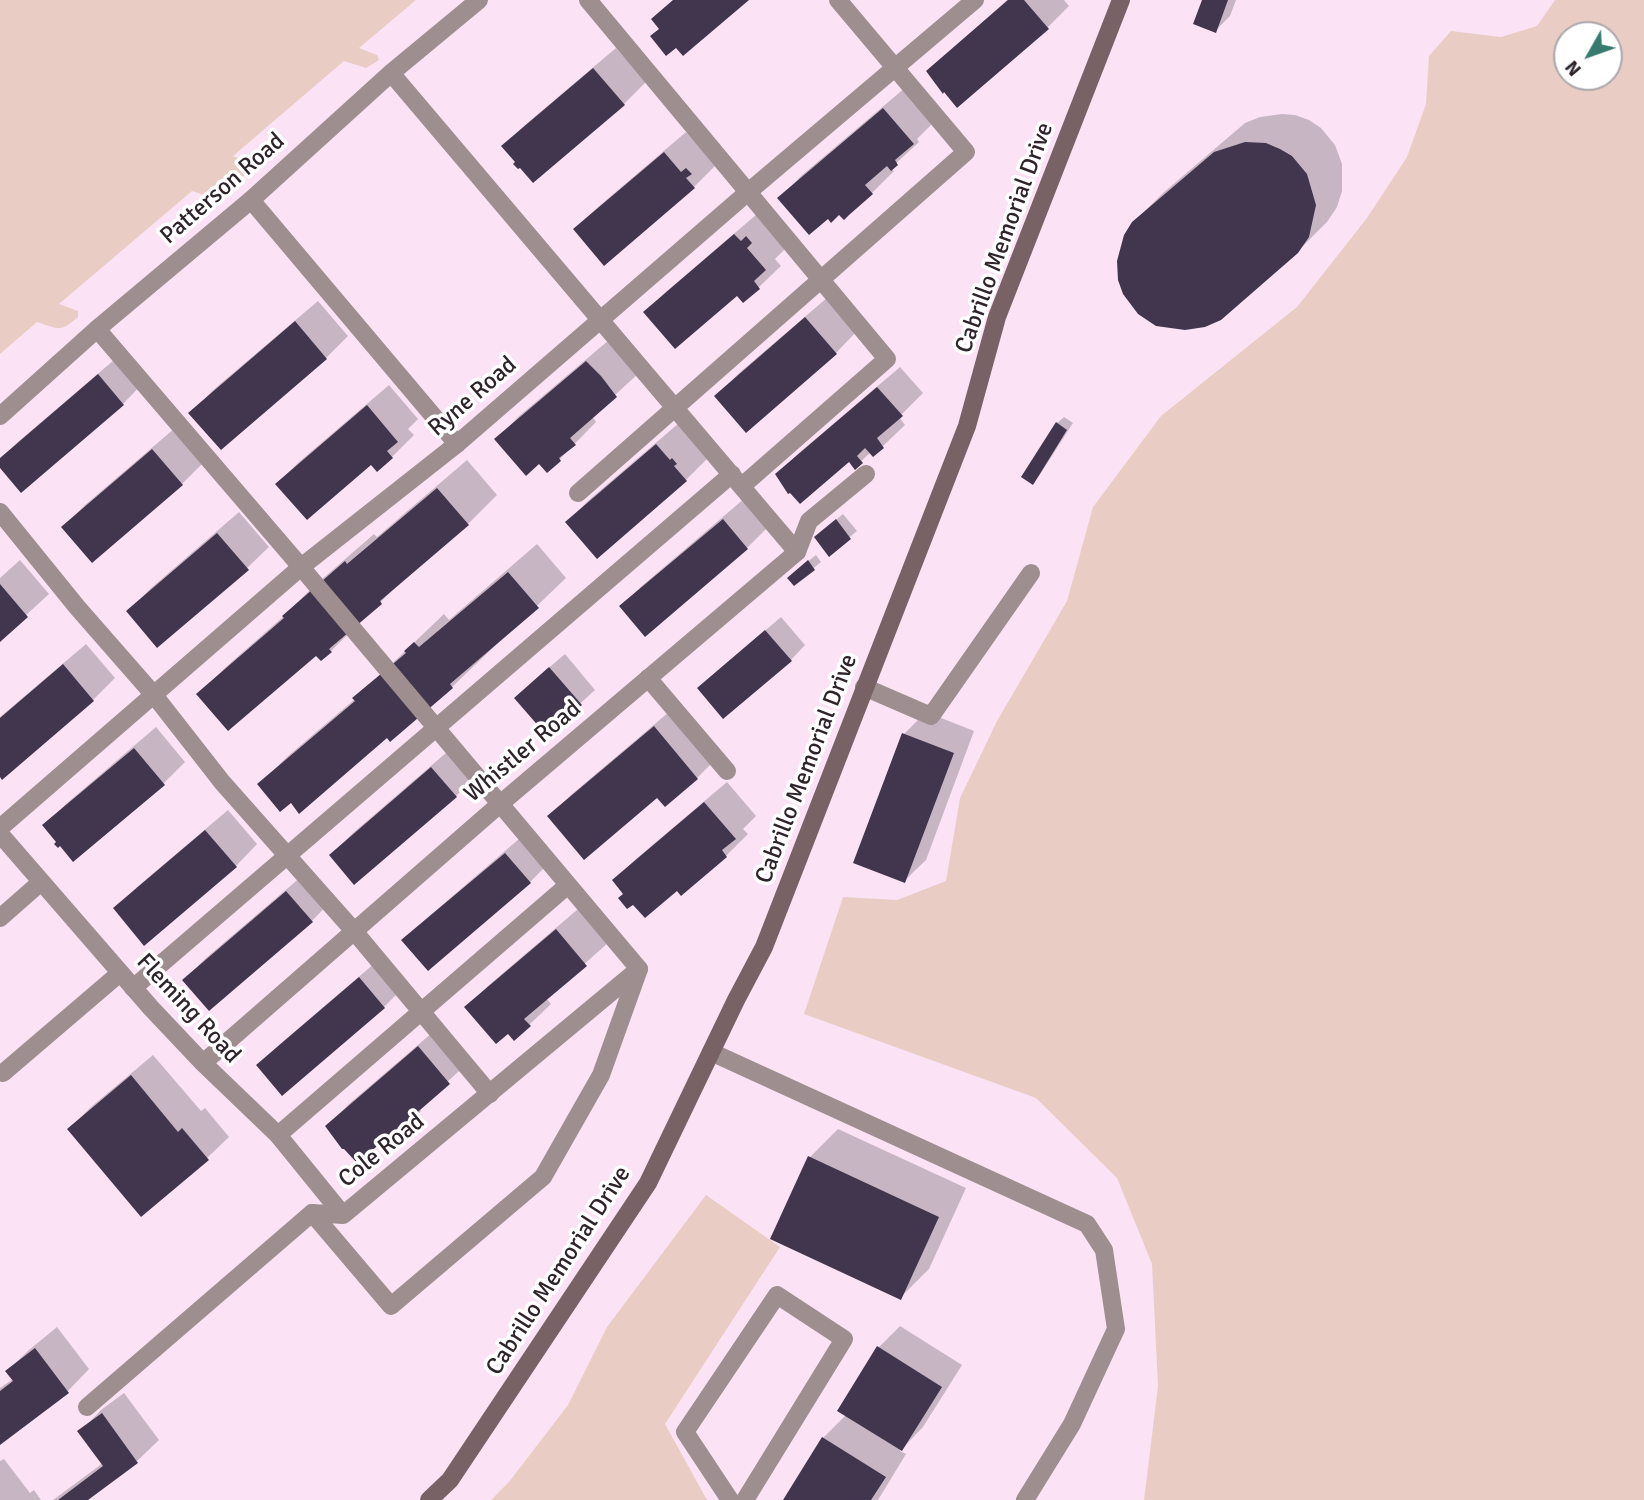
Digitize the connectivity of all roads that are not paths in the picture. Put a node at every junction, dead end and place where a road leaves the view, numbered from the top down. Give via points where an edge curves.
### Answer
1 (479, 0) edge
2 (588, 0) edge
3 (838, 0) edge
4 (975, 0) edge
5 (1121, 0) edge
6 (895, 68) junction
7 (391, 74) junction
8 (747, 192) junction
9 (251, 200) junction
10 (820, 279) junction
11 (600, 320) junction
12 (97, 329) junction
13 (675, 408) junction
14 (0, 416) edge
15 (457, 444) junction
16 (866, 474) dead end
17 (737, 480) junction
18 (578, 493) dead end
19 (0, 512) edge
20 (797, 552) junction
21 (301, 567) junction
22 (1031, 573) dead end
23 (648, 678) junction
24 (864, 687) junction
25 (154, 695) junction
26 (435, 728) junction
27 (727, 771) dead end
28 (499, 804) junction
29 (0, 828) edge
30 (0, 834) edge
31 (288, 854) junction
32 (41, 881) junction
33 (568, 885) junction
34 (0, 918) edge
35 (354, 931) junction
36 (639, 969) junction
37 (120, 973) junction
38 (133, 988) junction
39 (421, 1011) junction
40 (711, 1052) junction
41 (203, 1063) junction
42 (3, 1073) dead end
43 (490, 1094) junction
44 (278, 1135) junction
45 (312, 1213) junction
46 (343, 1215) junction
47 (87, 1407) dead end
48 (429, 1500) edge
49 (730, 1500) edge
50 (745, 1500) edge
51 (1025, 1500) edge

1 - 7 street, Patterson Road
2 - 8 street
3 - 6 street
4 - 6 street, Ryne Road
5 - 24 main road, Cabrillo Memorial Drive via 997,317 967,426
6 - 8 street, Ryne Road
6 - 10 street via 966,152
7 - 9 street, Patterson Road
7 - 11 street
8 - 10 street
8 - 11 street, Ryne Road
9 - 12 street, Patterson Road
9 - 15 street
10 - 13 street
10 - 17 street via 887,359
11 - 13 street
11 - 15 street, Ryne Road
12 - 14 street, Patterson Road
12 - 21 street
13 - 17 street
13 - 18 street
15 - 21 street, Ryne Road
16 - 20 street, Whistler Road via 809,521
17 - 20 street
17 - 26 street
19 - 25 street
20 - 23 street, Whistler Road
21 - 25 street, Ryne Road
21 - 26 street
22 - 24 street via 930,716
23 - 27 street
23 - 28 street, Whistler Road
24 - 40 main road, Cabrillo Memorial Drive via 764,947
25 - 29 street, Ryne Road
25 - 31 street via 222,782
26 - 28 street
26 - 31 street
28 - 33 street
28 - 35 street, Whistler Road
30 - 32 street, Fleming Road
31 - 35 street
31 - 38 street
32 - 34 street
32 - 37 street, Fleming Road
33 - 36 street
33 - 39 street
35 - 39 street
35 - 41 street, Whistler Road
36 - 43 street, Cole Road
36 - 45 street via 601,1074 543,1177 391,1306
37 - 38 street, Fleming Road
37 - 42 street
38 - 41 street, Fleming Road
39 - 43 street
39 - 44 street
40 - 48 main road, Cabrillo Memorial Drive via 648,1183 450,1480
40 - 51 street via 1087,1224 1104,1250 1116,1329 1072,1424
41 - 44 street, Fleming Road
43 - 46 street, Cole Road
44 - 46 street, Fleming Road
45 - 46 street, Cole Road
45 - 47 street
49 - 50 street via 685,1432 778,1295 844,1339

